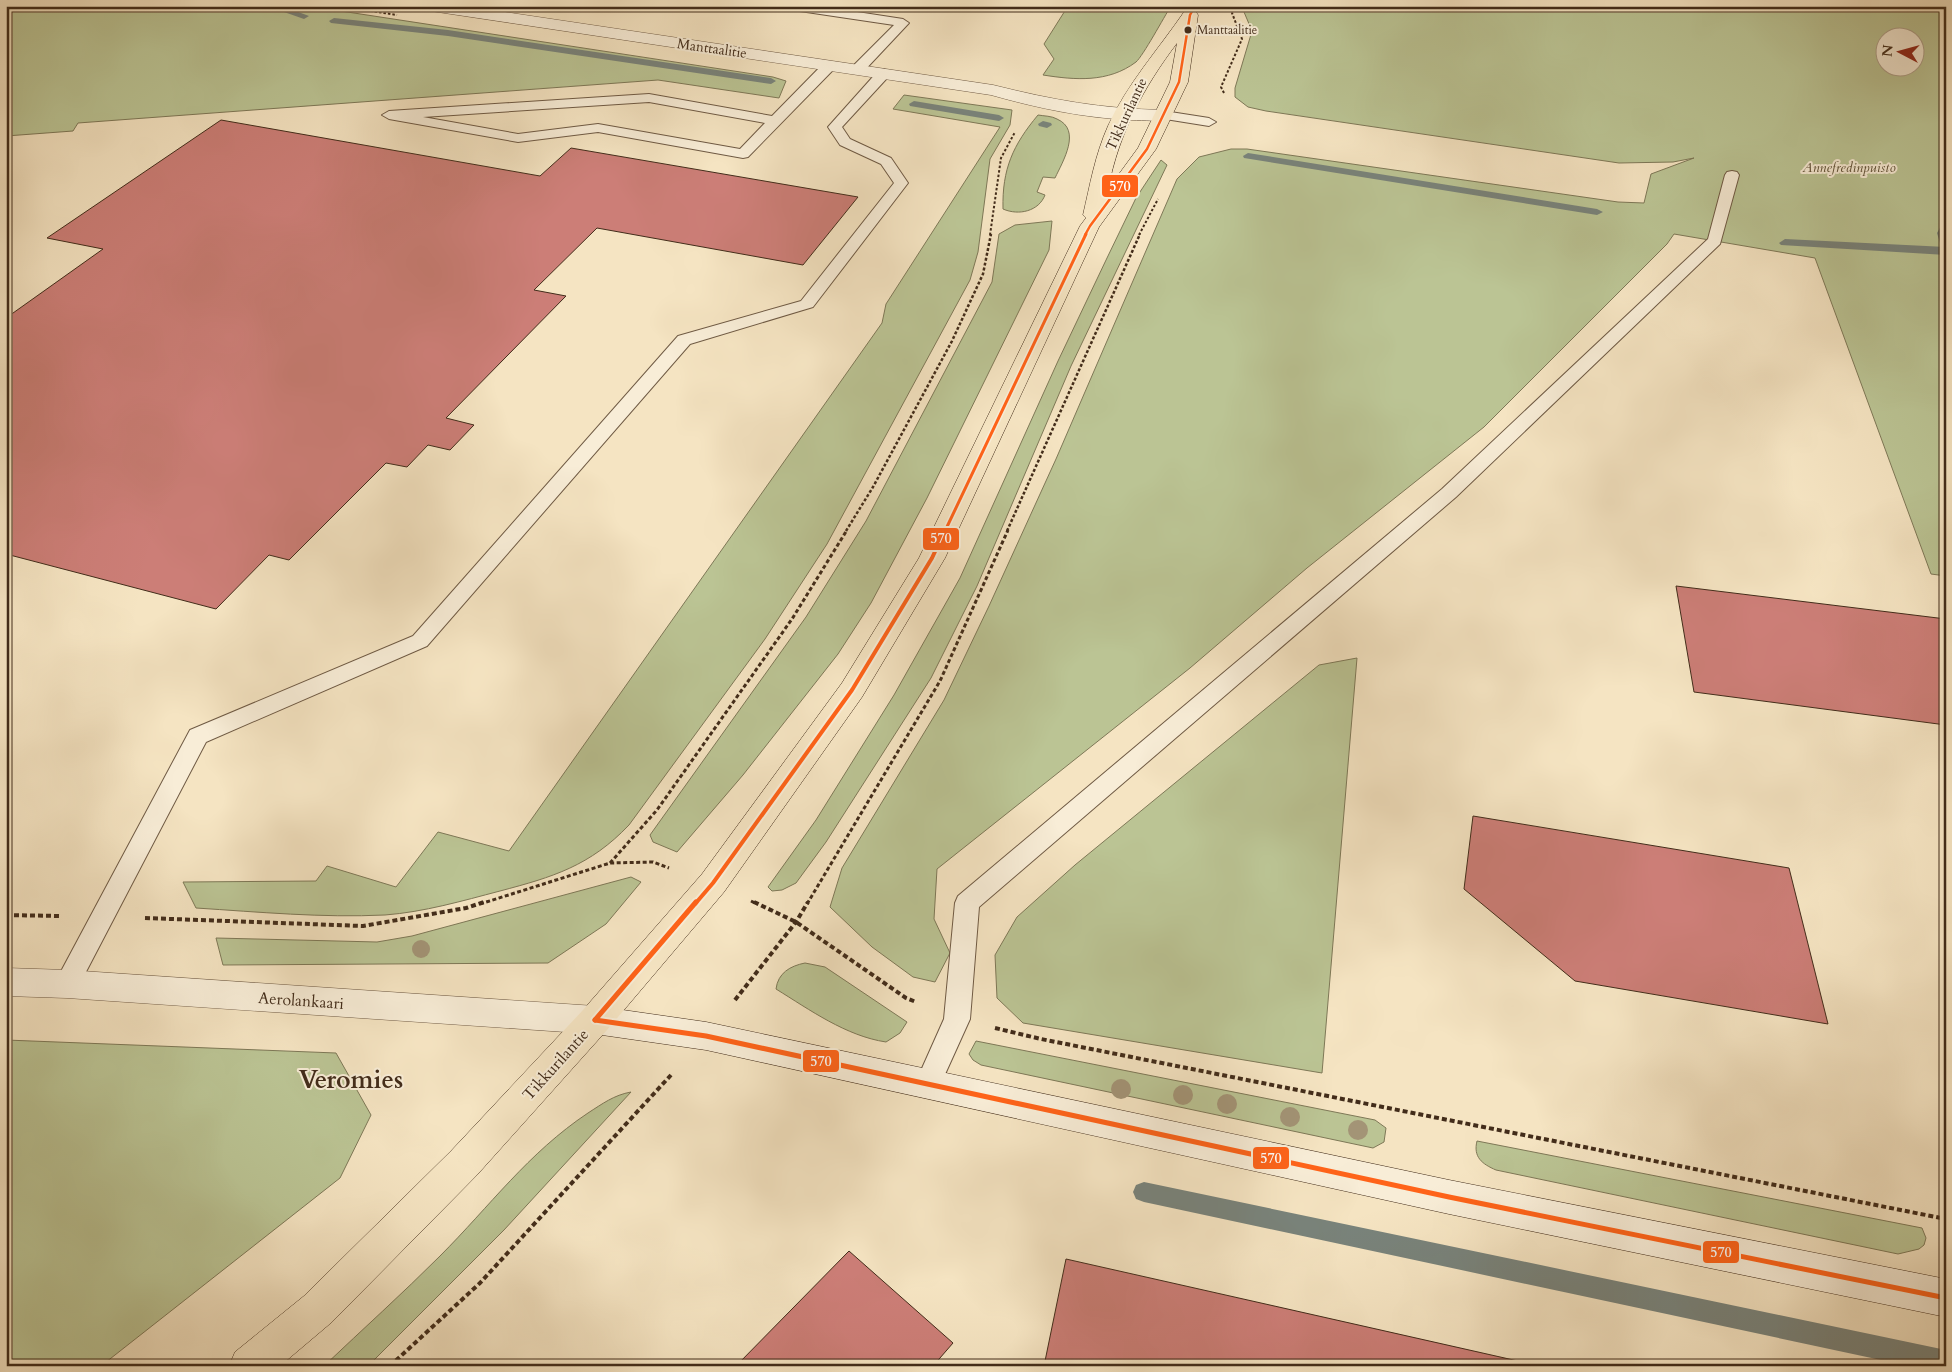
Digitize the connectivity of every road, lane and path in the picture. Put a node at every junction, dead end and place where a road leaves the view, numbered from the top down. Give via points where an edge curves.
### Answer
1 (431, 6) edge
2 (793, 6) edge
3 (1237, 6) edge
4 (1193, 11) edge
5 (829, 66) junction
6 (857, 70) junction
7 (884, 73) junction
8 (1225, 96) dead end
9 (1126, 109) junction
10 (1164, 115) junction
11 (776, 121) junction
12 (1209, 122) dead end
13 (1018, 125) dead end
14 (1732, 175) dead end
15 (1090, 226) junction
16 (610, 863) dead end
17 (6, 982) edge
18 (67, 984) junction
19 (595, 1020) junction
20 (928, 1084) junction
21 (1946, 1298) edge
22 (249, 1366) edge

1 - 5 street, Manttaalitie
2 - 6 lane via 903,23
3 - 8 path via 1232,13 1242,39 1221,87
4 - 9 main road, Tikkurilantie via 1142,77
4 - 10 main road, Tikkurilantie via 1179,82
5 - 6 street, Manttaalitie
5 - 11 lane
6 - 7 street, Manttaalitie
7 - 9 street, Manttaalitie via 993,90 1032,102
7 - 18 lane via 834,127 845,142 886,161 901,183 807,304 684,340 420,641 198,736
9 - 10 street, Manttaalitie
9 - 15 main road, Tikkurilantie via 1109,144
10 - 12 lane
10 - 15 main road, Tikkurilantie via 1147,149
11 - 11 lane via 743,154 598,128 518,138 389,115 649,98
13 - 16 path via 1001,158 983,274 952,342 873,487 792,619 656,810
14 - 20 lane via 1715,241 1449,493 967,903 956,1019
15 - 19 main road, Tikkurilantie via 932,558 852,690 713,883
17 - 18 street, Aerolankaari
18 - 19 street, Aerolankaari
19 - 20 street, Aerolankaari via 706,1036
19 - 22 main road, Tikkurilantie via 464,1163 360,1268 318,1309
20 - 21 street, Aerolankaari via 1448,1197

